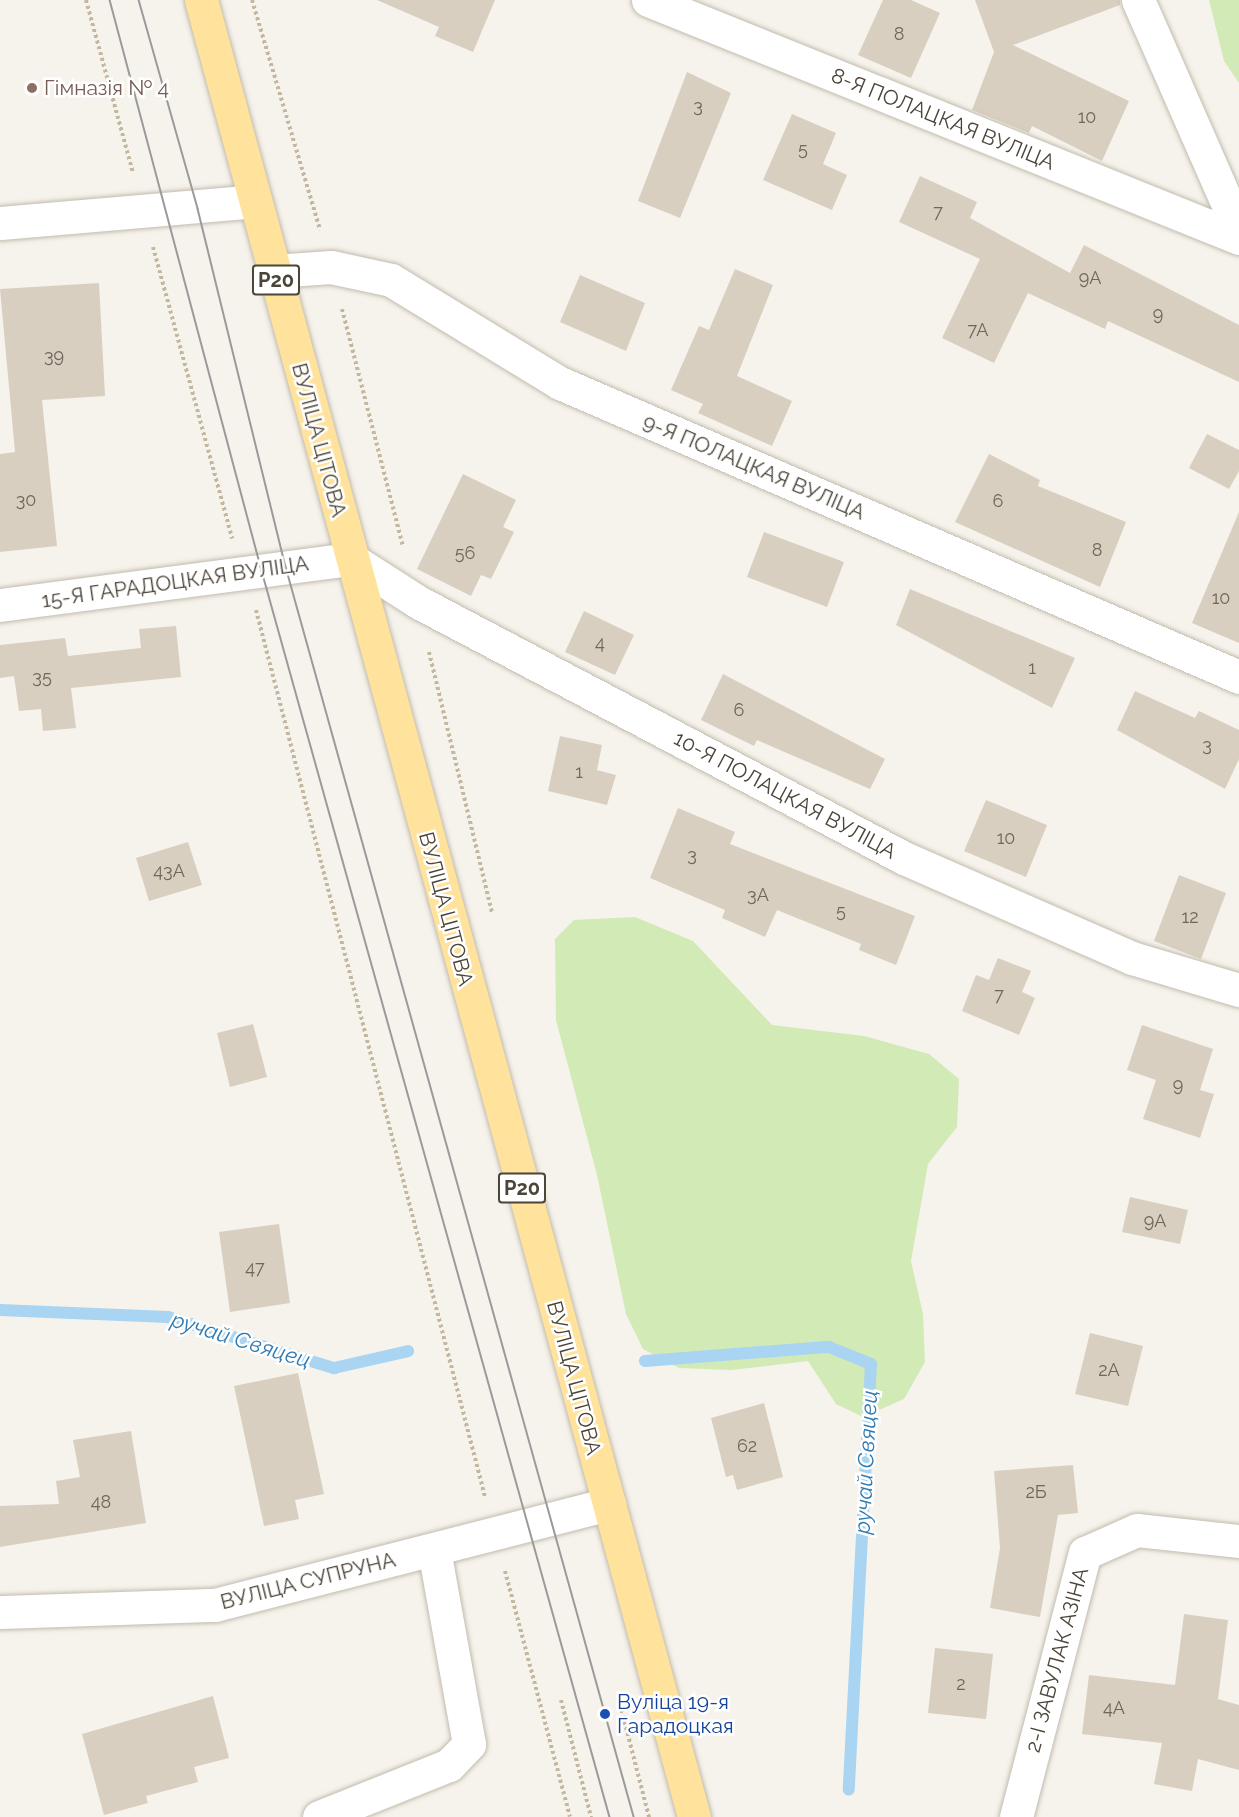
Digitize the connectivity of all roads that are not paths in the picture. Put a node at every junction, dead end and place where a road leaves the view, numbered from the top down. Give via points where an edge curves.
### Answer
1 (201, 0) edge
2 (648, 0) edge
3 (1138, 0) edge
4 (255, 201) junction
5 (0, 223) edge
6 (1239, 230) edge
7 (1239, 238) edge
8 (274, 271) junction
9 (351, 559) junction
10 (0, 605) edge
11 (1239, 677) edge
12 (1239, 990) edge
13 (609, 1504) junction
14 (1239, 1541) edge
15 (434, 1550) junction
16 (0, 1612) edge
17 (318, 1817) edge
18 (694, 1817) edge
19 (1016, 1817) edge

1 - 4 main road, ВУЛІЦА ЦІТОВА / Р20
2 - 7 street, 8-Я ПОЛАЦКАЯ ВУЛІЦА
3 - 6 street
4 - 5 street
4 - 8 main road, ВУЛІЦА ЦІТОВА / Р20
8 - 9 main road, ВУЛІЦА ЦІТОВА / Р20
8 - 11 street, 9-Я ПОЛАЦКАЯ ВУЛІЦА via 331,267 391,280 560,383
9 - 10 street, 15-Я ГАРАДОЦКАЯ ВУЛІЦА
9 - 12 street, 10-Я ПОЛАЦКАЯ ВУЛІЦА via 418,602 904,858 1132,958
9 - 13 main road, ВУЛІЦА ЦІТОВА / Р20
13 - 15 street, ВУЛІЦА СУПРУНА
13 - 18 main road, ВУЛІЦА ЦІТОВА / Р20
14 - 19 street, 2-І ЗАВУЛАК АЗІНА via 1137,1530 1085,1553
15 - 16 street, ВУЛІЦА СУПРУНА via 215,1605
15 - 17 street via 469,1744 448,1765

